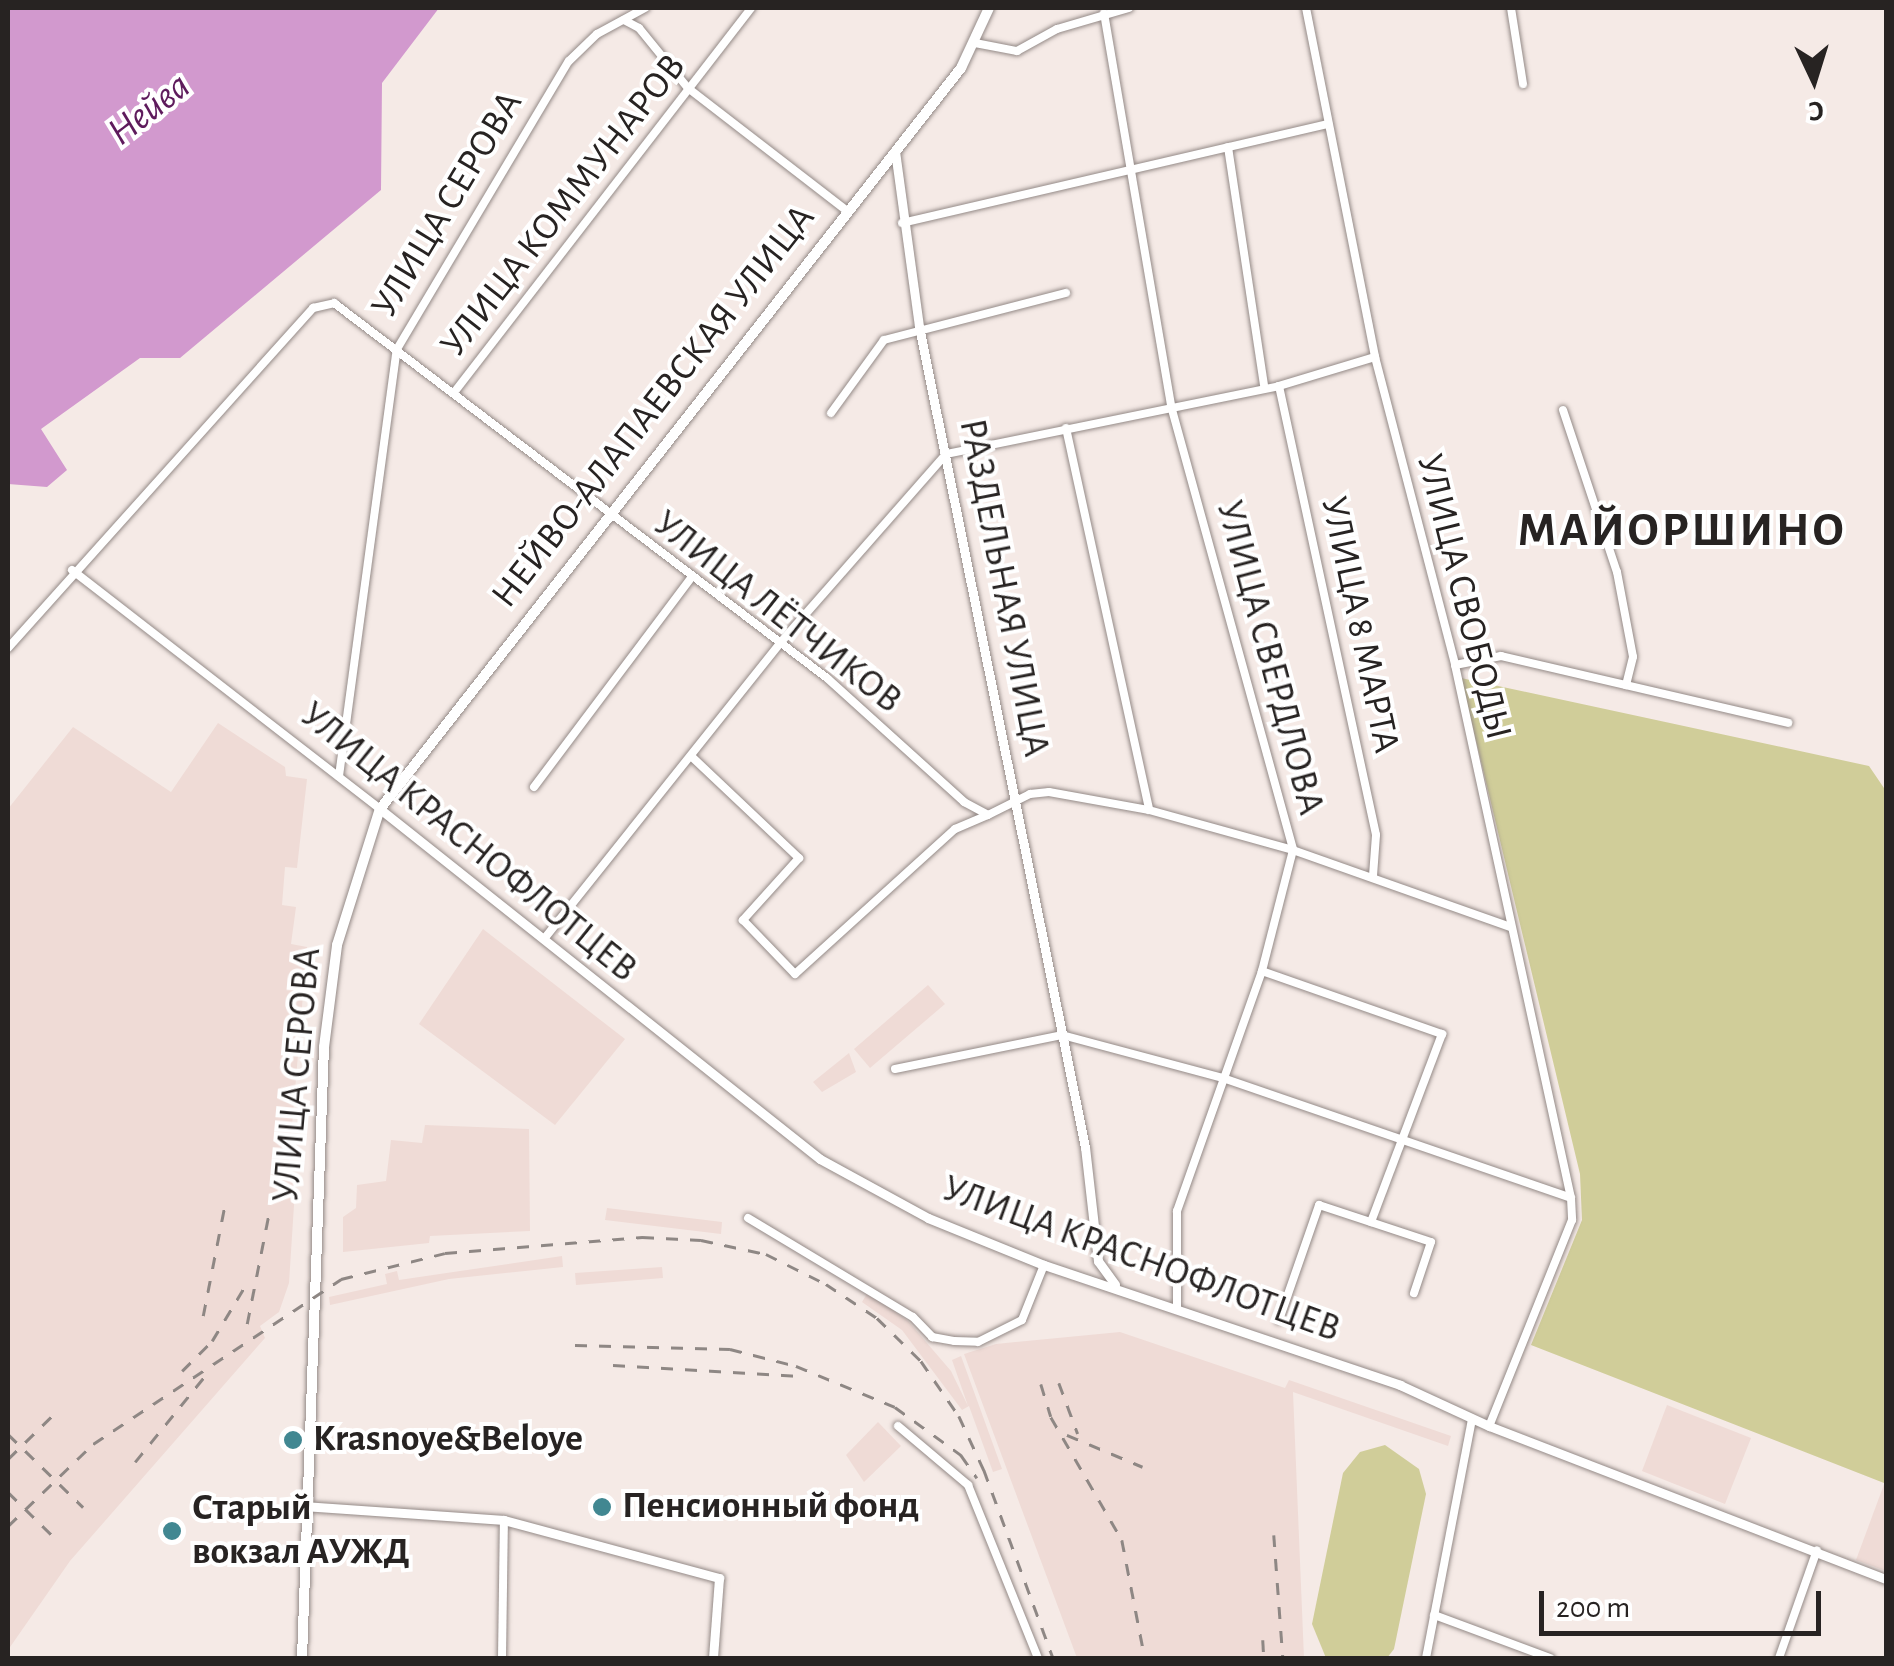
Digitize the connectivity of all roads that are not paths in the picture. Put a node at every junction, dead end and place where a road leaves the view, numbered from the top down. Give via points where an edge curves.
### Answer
1 (645, 8) edge
2 (751, 8) edge
3 (989, 8) edge
4 (1129, 8) edge
5 (1306, 8) edge
6 (1511, 8) edge
7 (1104, 14) junction
8 (624, 20) junction
9 (975, 43) junction
10 (1523, 84) dead end
11 (688, 88) junction
12 (1328, 124) junction
13 (1228, 147) junction
14 (895, 151) junction
15 (1128, 168) junction
16 (846, 210) dead end
17 (902, 223) junction
18 (1066, 293) dead end
19 (919, 327) junction
20 (397, 350) junction
21 (1375, 357) junction
22 (1264, 386) junction
23 (1279, 386) junction
24 (456, 390) junction
25 (1171, 406) junction
26 (1563, 410) dead end
27 (830, 414) dead end
28 (1066, 428) junction
29 (946, 454) junction
30 (608, 515) junction
31 (72, 570) junction
32 (690, 579) junction
33 (781, 642) junction
34 (8, 648) edge
35 (1455, 665) junction
36 (1626, 685) junction
37 (1788, 723) dead end
38 (691, 756) junction
39 (339, 776) junction
40 (534, 788) dead end
41 (1015, 806) junction
42 (380, 809) junction
43 (1149, 810) junction
44 (988, 815) junction
45 (1293, 850) junction
46 (1374, 876) junction
47 (1510, 927) junction
48 (544, 939) junction
49 (1262, 971) junction
50 (1062, 1035) junction
51 (895, 1069) dead end
52 (1222, 1078) junction
53 (1402, 1141) junction
54 (1571, 1198) junction
55 (748, 1218) dead end
56 (1371, 1222) junction
57 (1044, 1265) junction
58 (1115, 1284) junction
59 (1414, 1293) dead end
60 (1176, 1308) junction
61 (1279, 1320) dead end
62 (1472, 1418) junction
63 (898, 1426) dead end
64 (1489, 1426) junction
65 (304, 1506) junction
66 (504, 1520) junction
67 (1817, 1550) junction
68 (1886, 1579) edge
69 (1434, 1615) junction
70 (302, 1658) edge
71 (502, 1658) edge
72 (713, 1658) edge
73 (1038, 1658) edge
74 (1426, 1658) edge
75 (1550, 1658) edge
76 (1779, 1658) edge

1 - 8 street, УЛИЦА СЕРОВА
2 - 11 street, УЛИЦА КОММУНАРОВ
3 - 9 main road, НЕЙВО-АЛАПАЕВСКАЯ УЛИЦА
4 - 7 street
5 - 12 street, УЛИЦА СВОБОДЫ
6 - 10 street
7 - 9 street via 1017,51
7 - 15 street, УЛИЦА СВЕРДЛОВА
8 - 11 street via 639,28
8 - 20 street, УЛИЦА СЕРОВА via 596,34 569,61
9 - 14 main road, НЕЙВО-АЛАПАЕВСКАЯ УЛИЦА
11 - 16 street
11 - 24 street, УЛИЦА КОММУНАРОВ
12 - 13 street
12 - 21 street, УЛИЦА СВОБОДЫ
13 - 15 street
13 - 22 street
14 - 17 street, РАЗДЕЛЬНАЯ УЛИЦА
14 - 30 main road, НЕЙВО-АЛАПАЕВСКАЯ УЛИЦА
15 - 17 street
15 - 25 street, УЛИЦА СВЕРДЛОВА
17 - 19 street, РАЗДЕЛЬНАЯ УЛИЦА
18 - 19 street
19 - 27 street via 884,340
19 - 29 street, РАЗДЕЛЬНАЯ УЛИЦА
20 - 24 street, УЛИЦА ЛЁТЧИКОВ
20 - 31 street, УЛИЦА ЛЁТЧИКОВ via 334,302 314,308
20 - 39 street, УЛИЦА СЕРОВА
21 - 23 street
21 - 35 street, УЛИЦА СВОБОДЫ
22 - 23 street
22 - 25 street
23 - 46 street, УЛИЦА 8 МАРТА via 1376,835
24 - 30 street, УЛИЦА ЛЁТЧИКОВ
25 - 28 street
25 - 45 street, УЛИЦА СВЕРДЛОВА
26 - 36 street via 1617,572 1632,658
28 - 29 street
28 - 43 street
29 - 33 street
29 - 41 street, РАЗДЕЛЬНАЯ УЛИЦА
30 - 32 street, УЛИЦА ЛЁТЧИКОВ
30 - 42 main road, НЕЙВО-АЛАПАЕВСКАЯ УЛИЦА
31 - 34 street
31 - 39 street, УЛИЦА КРАСНОФЛОТЦЕВ
32 - 33 street, УЛИЦА ЛЁТЧИКОВ
32 - 40 street
33 - 38 street
33 - 44 street, УЛИЦА ЛЁТЧИКОВ via 944,786
35 - 36 street via 1500,656
35 - 47 street, УЛИЦА СВОБОДЫ
36 - 37 street
38 - 44 street via 799,858 744,920 794,974 955,829
38 - 48 street
39 - 42 street, УЛИЦА КРАСНОФЛОТЦЕВ
41 - 43 street via 1030,794 1049,792
41 - 44 street
41 - 50 street, РАЗДЕЛЬНАЯ УЛИЦА
42 - 48 street, УЛИЦА КРАСНОФЛОТЦЕВ
42 - 65 main road, УЛИЦА СЕРОВА via 338,945 329,1002
43 - 45 street
45 - 46 street
45 - 49 street, УЛИЦА СВЕРДЛОВА
46 - 47 street
47 - 54 street, УЛИЦА СВОБОДЫ
48 - 57 street, УЛИЦА КРАСНОФЛОТЦЕВ via 820,1159 928,1218
49 - 52 street, УЛИЦА СВЕРДЛОВА
49 - 53 street via 1442,1034
50 - 51 street
50 - 52 street
50 - 58 street, РАЗДЕЛЬНАЯ УЛИЦА via 1098,1261
52 - 53 street
52 - 60 street, УЛИЦА СВЕРДЛОВА via 1178,1211
53 - 54 street
53 - 56 street
54 - 64 street via 1572,1220
55 - 57 street via 913,1317 932,1337 954,1341 978,1342 1022,1320
56 - 59 street via 1431,1242
56 - 61 street via 1319,1204
57 - 58 street, УЛИЦА КРАСНОФЛОТЦЕВ
58 - 60 street, УЛИЦА КРАСНОФЛОТЦЕВ
60 - 62 street, УЛИЦА КРАСНОФЛОТЦЕВ via 1400,1385
62 - 64 street, УЛИЦА КРАСНОФЛОТЦЕВ
62 - 69 street
63 - 73 street via 968,1485
64 - 67 street, УЛИЦА КРАСНОФЛОТЦЕВ
65 - 66 street
65 - 70 main road, УЛИЦА СЕРОВА
66 - 71 street
66 - 72 street via 719,1578
67 - 68 street, УЛИЦА КРАСНОФЛОТЦЕВ
67 - 76 street
69 - 74 street
69 - 75 street

